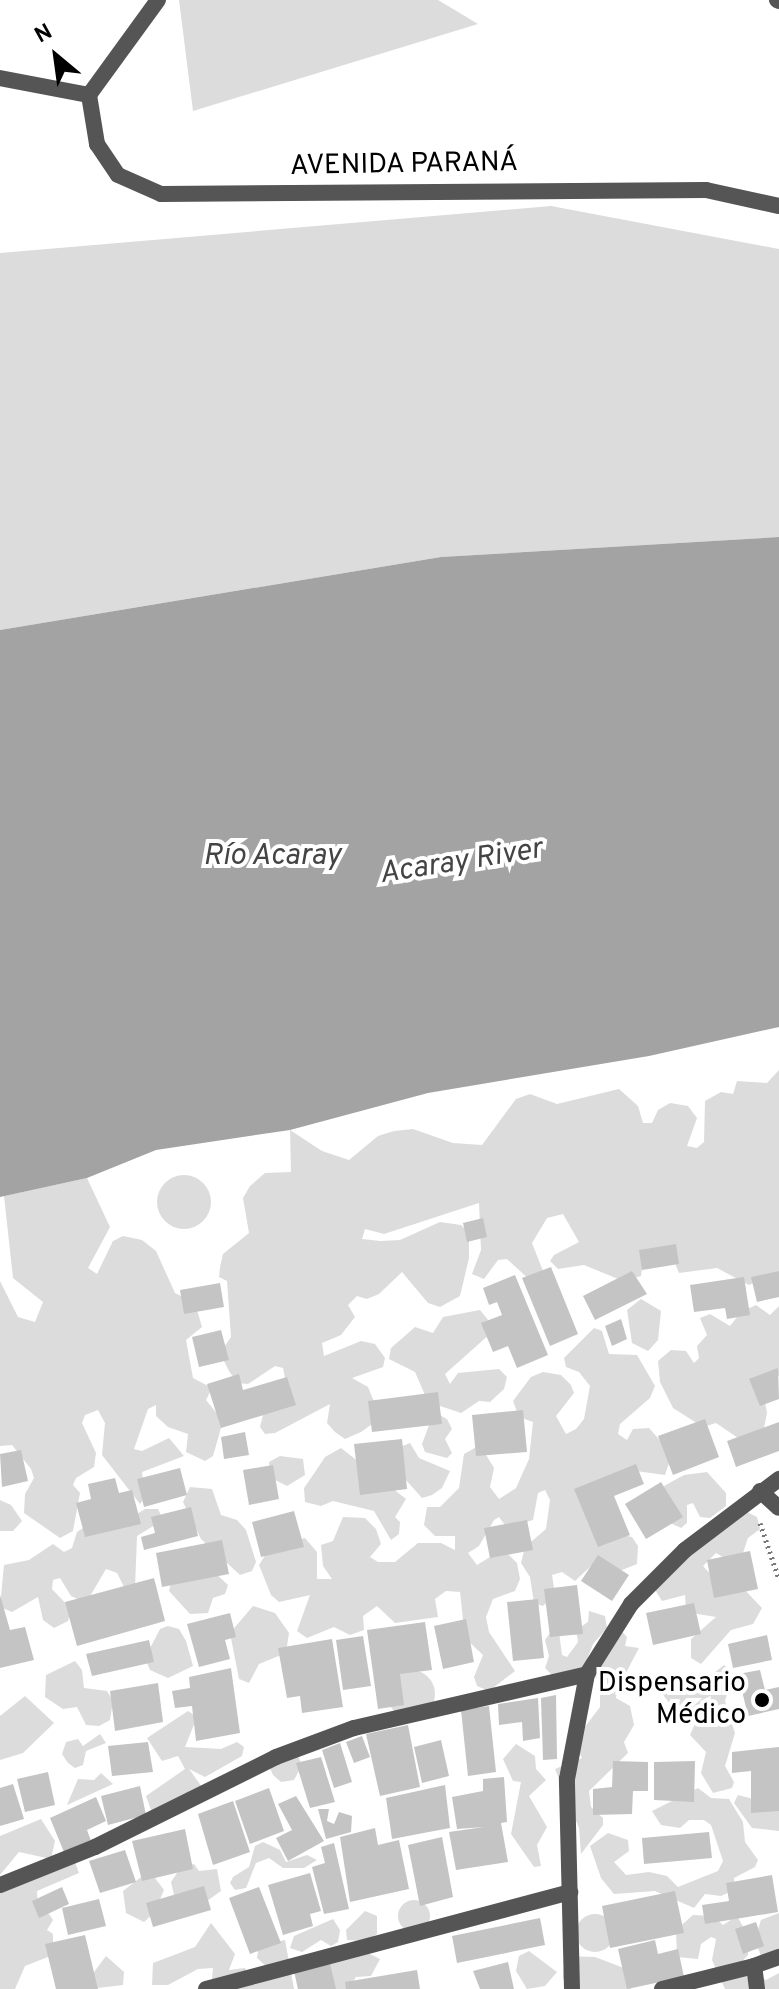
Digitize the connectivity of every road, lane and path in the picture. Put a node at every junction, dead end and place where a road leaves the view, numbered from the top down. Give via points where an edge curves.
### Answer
1 (158, 0) edge
2 (0, 78) edge
3 (89, 95) junction
4 (776, 203) edge
5 (779, 1479) edge
6 (756, 1494) junction
7 (779, 1508) edge
8 (779, 1531) edge
9 (765, 1537) junction
10 (779, 1579) edge
11 (587, 1674) junction
12 (0, 1885) edge
13 (570, 1892) junction
14 (779, 1957) edge
15 (754, 1966) junction
16 (206, 1989) edge
17 (572, 1989) edge
18 (662, 1989) edge
19 (757, 1989) edge

1 - 3 street
2 - 3 street
3 - 4 street, AVENIDA PARANÁ via 97,144 118,175 161,194 706,190
5 - 6 street
6 - 7 street
6 - 9 path
6 - 11 street via 685,1550 631,1604
8 - 9 path
9 - 10 path
11 - 12 street via 354,1728 276,1757 95,1847
11 - 13 street via 567,1779
13 - 16 street
13 - 17 street
14 - 15 street
15 - 18 street
15 - 19 street

